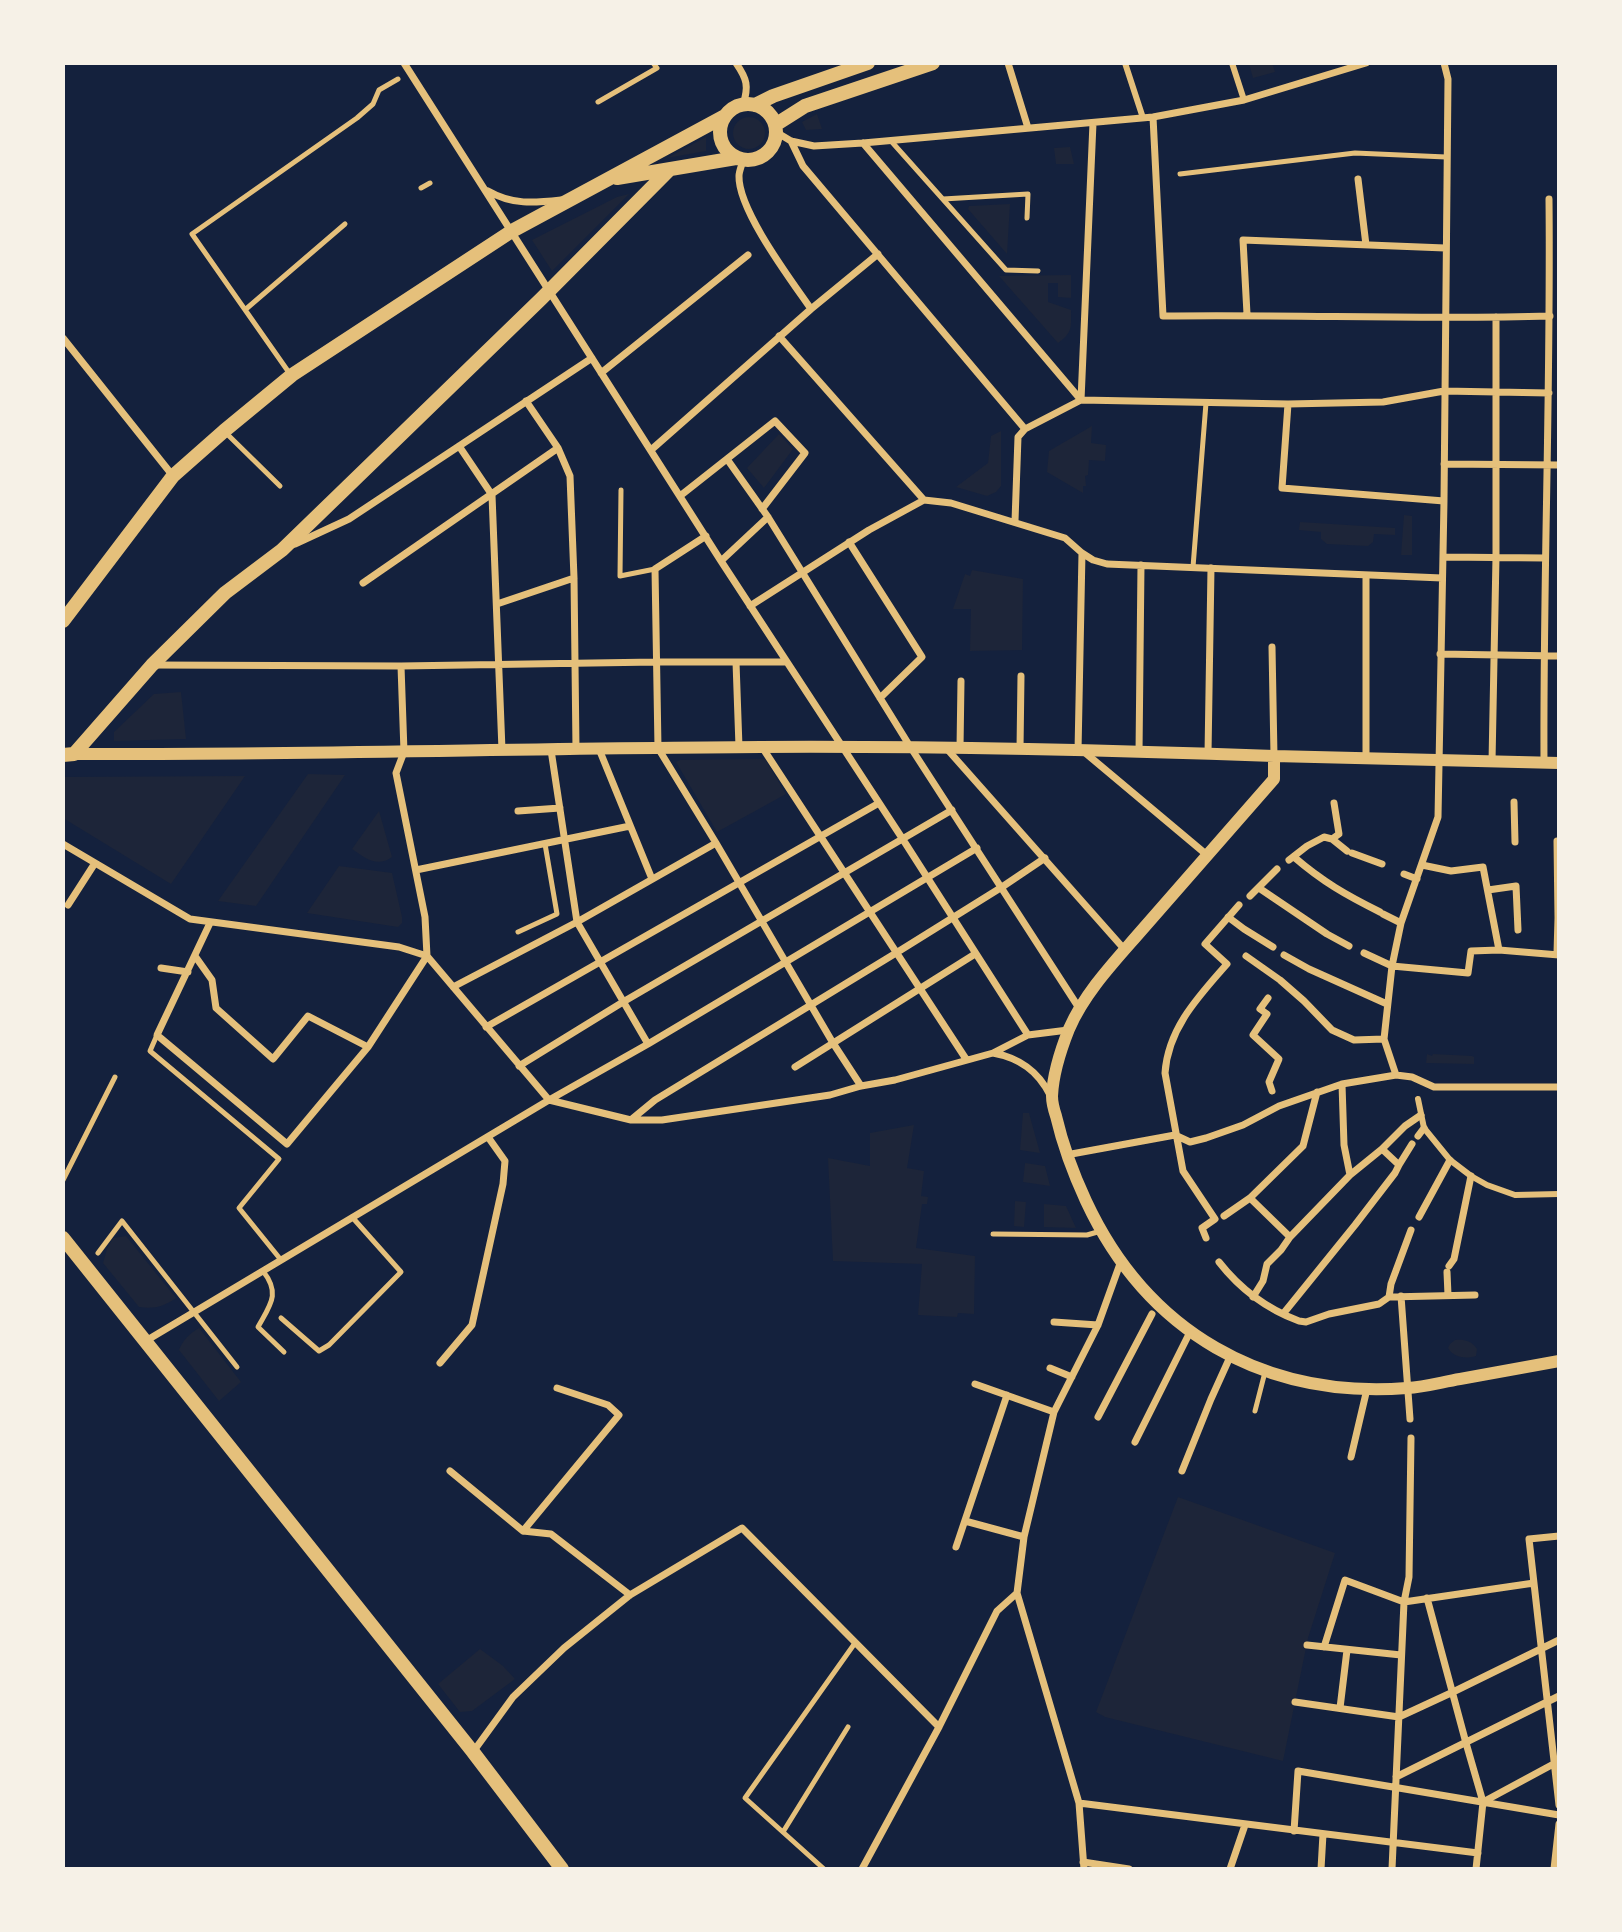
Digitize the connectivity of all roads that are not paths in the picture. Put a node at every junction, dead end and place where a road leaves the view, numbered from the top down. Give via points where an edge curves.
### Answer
1 (404, 63) edge
2 (653, 63) edge
3 (736, 63) edge
4 (868, 63) edge
5 (933, 63) edge
6 (1008, 63) edge
7 (1125, 63) edge
8 (1232, 63) edge
9 (1332, 63) edge
10 (1366, 63) edge
11 (1444, 63) edge
12 (1335, 73) junction
13 (398, 79) dead end
14 (1244, 100) junction
15 (598, 102) dead end
16 (749, 105) junction
17 (725, 116) junction
18 (1153, 117) junction
19 (1143, 118) junction
20 (1093, 122) junction
21 (776, 128) junction
22 (1028, 128) junction
23 (791, 141) junction
24 (891, 141) junction
25 (863, 143) junction
26 (1446, 157) junction
27 (740, 159) junction
28 (669, 170) junction
29 (1180, 174) dead end
30 (608, 179) junction
31 (1358, 179) dead end
32 (430, 183) dead end
33 (421, 188) dead end
34 (487, 191) junction
35 (571, 199) junction
36 (943, 199) junction
37 (1549, 199) dead end
38 (1027, 218) dead end
39 (345, 224) dead end
40 (512, 231) junction
41 (1366, 245) junction
42 (1445, 248) junction
43 (878, 254) junction
44 (748, 255) dead end
45 (1038, 271) dead end
46 (549, 291) junction
47 (246, 309) junction
48 (811, 309) junction
49 (1247, 314) junction
50 (1550, 316) junction
51 (1496, 317) junction
52 (1445, 318) junction
53 (779, 337) junction
54 (63, 338) edge
55 (592, 358) junction
56 (601, 373) junction
57 (292, 375) junction
58 (1444, 391) junction
59 (1497, 392) junction
60 (1549, 393) junction
61 (526, 401) junction
62 (1082, 401) junction
63 (1206, 403) junction
64 (1288, 404) junction
65 (1025, 429) junction
66 (224, 431) junction
67 (459, 446) junction
68 (558, 448) junction
69 (651, 450) junction
70 (727, 459) junction
71 (1444, 464) junction
72 (1496, 464) junction
73 (1548, 465) junction
74 (1559, 465) edge
75 (173, 476) junction
76 (280, 486) dead end
77 (621, 490) dead end
78 (492, 495) junction
79 (680, 496) junction
80 (924, 500) junction
81 (1444, 501) junction
82 (762, 509) junction
83 (768, 517) junction
84 (1015, 522) junction
85 (706, 536) junction
86 (849, 542) junction
87 (282, 550) junction
88 (1082, 553) junction
89 (1443, 557) junction
90 (1496, 557) junction
91 (1545, 558) junction
92 (721, 561) junction
93 (1141, 565) junction
94 (1193, 567) junction
95 (1211, 568) junction
96 (655, 569) junction
97 (803, 573) junction
98 (1366, 575) junction
99 (574, 578) junction
100 (1442, 578) junction
101 (363, 583) dead end
102 (497, 604) junction
103 (750, 606) junction
104 (63, 621) edge
105 (1272, 647) dead end
106 (1440, 654) junction
107 (1493, 655) junction
108 (1544, 656) junction
109 (1559, 656) edge
110 (656, 662) junction
111 (736, 662) junction
112 (787, 662) junction
113 (576, 663) junction
114 (499, 664) junction
115 (152, 665) junction
116 (401, 666) junction
117 (1021, 676) dead end
118 (961, 681) dead end
119 (880, 698) junction
120 (739, 747) junction
121 (762, 747) junction
122 (658, 748) junction
123 (843, 748) junction
124 (911, 748) junction
125 (576, 749) junction
126 (599, 749) junction
127 (953, 749) junction
128 (1020, 749) junction
129 (502, 750) junction
130 (551, 750) junction
131 (1080, 751) junction
132 (404, 752) junction
133 (1139, 752) junction
134 (1208, 754) junction
135 (68, 755) edge
136 (1274, 757) junction
137 (1366, 759) junction
138 (1439, 761) junction
139 (1492, 762) junction
140 (1544, 763) junction
141 (1559, 763) edge
142 (1514, 802) dead end
143 (879, 803) junction
144 (1334, 803) dead end
145 (560, 808) junction
146 (952, 810) junction
147 (518, 811) dead end
148 (631, 826) junction
149 (820, 836) junction
150 (1335, 836) junction
151 (902, 838) junction
152 (565, 840) junction
153 (1557, 841) dead end
154 (1515, 842) dead end
155 (716, 843) junction
156 (63, 844) edge
157 (545, 844) junction
158 (977, 848) junction
159 (1206, 855) junction
160 (1045, 858) junction
161 (95, 863) junction
162 (1422, 865) junction
163 (1386, 866) dead end
164 (416, 870) junction
165 (1277, 870) dead end
166 (844, 872) junction
167 (1404, 874) dead end
168 (927, 878) junction
169 (1417, 878) junction
170 (652, 879) junction
171 (739, 882) junction
172 (1002, 887) junction
173 (1259, 888) junction
174 (1488, 890) junction
175 (1250, 896) dead end
176 (68, 905) dead end
177 (1239, 905) dead end
178 (869, 912) junction
179 (952, 917) junction
180 (1228, 917) junction
181 (762, 921) junction
182 (577, 922) junction
183 (210, 923) junction
184 (1401, 923) junction
185 (1518, 930) dead end
186 (518, 932) dead end
187 (1349, 946) dead end
188 (1273, 947) dead end
189 (1125, 950) junction
190 (1499, 950) junction
191 (896, 953) junction
192 (1364, 953) dead end
193 (975, 954) junction
194 (1558, 954) edge
195 (1284, 955) dead end
196 (195, 956) junction
197 (427, 956) junction
198 (1246, 956) dead end
199 (786, 961) junction
200 (601, 963) junction
201 (1392, 966) junction
202 (161, 968) dead end
203 (188, 972) junction
204 (453, 986) junction
205 (920, 989) junction
206 (1268, 998) dead end
207 (623, 1002) junction
208 (811, 1004) junction
209 (1387, 1004) junction
210 (1079, 1008) junction
211 (486, 1027) junction
212 (1069, 1030) junction
213 (157, 1035) junction
214 (1028, 1035) junction
215 (1384, 1039) junction
216 (833, 1043) junction
217 (648, 1044) junction
218 (368, 1048) junction
219 (993, 1053) junction
220 (966, 1059) junction
221 (519, 1066) junction
222 (795, 1067) dead end
223 (1396, 1075) junction
224 (115, 1077) dead end
225 (1342, 1084) junction
226 (861, 1086) junction
227 (1559, 1087) edge
228 (1272, 1091) dead end
229 (1317, 1092) junction
230 (1052, 1098) junction
231 (1418, 1099) dead end
232 (549, 1100) junction
233 (1421, 1115) junction
234 (631, 1120) junction
235 (1424, 1128) junction
236 (1175, 1135) junction
237 (1418, 1136) dead end
238 (488, 1137) junction
239 (1412, 1144) dead end
240 (1382, 1149) junction
241 (1066, 1155) junction
242 (1450, 1160) junction
243 (1399, 1165) junction
244 (1350, 1175) junction
245 (1471, 1177) junction
246 (63, 1180) edge
247 (1559, 1194) edge
248 (1250, 1198) junction
249 (1224, 1216) dead end
250 (352, 1217) junction
251 (1419, 1217) dead end
252 (1411, 1230) dead end
253 (1101, 1231) junction
254 (993, 1234) dead end
255 (1206, 1237) dead end
256 (1290, 1237) junction
257 (63, 1238) edge
258 (99, 1253) dead end
259 (281, 1260) junction
260 (1121, 1261) junction
261 (1219, 1262) dead end
262 (263, 1270) junction
263 (1475, 1295) dead end
264 (1402, 1296) junction
265 (1448, 1296) junction
266 (1253, 1297) junction
267 (1389, 1297) junction
268 (193, 1311) junction
269 (1152, 1314) dead end
270 (1283, 1314) junction
271 (281, 1318) dead end
272 (1054, 1322) dead end
273 (1098, 1325) junction
274 (1190, 1332) junction
275 (144, 1342) junction
276 (284, 1352) dead end
277 (1230, 1357) junction
278 (1559, 1362) edge
279 (440, 1363) dead end
280 (237, 1367) dead end
281 (1051, 1368) dead end
282 (1265, 1371) junction
283 (1072, 1377) junction
284 (975, 1384) dead end
285 (556, 1388) dead end
286 (1409, 1388) junction
287 (1367, 1389) junction
288 (1007, 1395) junction
289 (1255, 1411) dead end
290 (1054, 1412) junction
291 (1098, 1417) dead end
292 (1410, 1419) dead end
293 (1411, 1438) dead end
294 (1135, 1442) dead end
295 (1351, 1457) dead end
296 (450, 1471) dead end
297 (1182, 1471) dead end
298 (965, 1521) junction
299 (523, 1531) junction
300 (1559, 1536) edge
301 (1024, 1537) junction
302 (956, 1547) dead end
303 (1534, 1583) junction
304 (1017, 1593) junction
305 (630, 1595) junction
306 (1427, 1598) junction
307 (1404, 1602) junction
308 (1559, 1640) edge
309 (855, 1643) junction
310 (1307, 1645) dead end
311 (1324, 1647) junction
312 (1541, 1649) junction
313 (1347, 1650) junction
314 (1401, 1655) junction
315 (1453, 1692) junction
316 (1559, 1696) edge
317 (1296, 1702) dead end
318 (1547, 1702) junction
319 (1340, 1709) junction
320 (1399, 1717) junction
321 (848, 1727) dead end
322 (939, 1727) junction
323 (1466, 1743) junction
324 (473, 1752) junction
325 (1557, 1762) edge
326 (1396, 1777) junction
327 (1395, 1786) junction
328 (1483, 1802) junction
329 (1079, 1803) junction
330 (1559, 1805) edge
331 (1559, 1815) edge
332 (1559, 1824) edge
333 (1245, 1825) junction
334 (1294, 1831) junction
335 (783, 1832) junction
336 (1324, 1834) junction
337 (1393, 1843) junction
338 (1478, 1853) junction
339 (1083, 1866) edge
340 (1555, 1868) edge
341 (562, 1869) edge
342 (824, 1869) edge
343 (862, 1869) edge
344 (1129, 1869) edge
345 (1230, 1869) edge
346 (1321, 1869) edge
347 (1392, 1869) edge
348 (1476, 1869) edge

1 - 34 street
2 - 15 lane via 657,68
3 - 16 street via 744,75
4 - 16 main road
5 - 21 main road via 805,106
6 - 22 street
7 - 19 street
8 - 14 street
9 - 12 street
10 - 12 street
11 - 26 street via 1448,79
12 - 14 street
13 - 47 lane via 379,90 373,104 357,118 192,234
14 - 18 street
16 - 17 main road
16 - 21 main road via 764,109
17 - 27 main road via 721,141
17 - 30 main road
18 - 19 street
18 - 49 street via 1163,316
19 - 20 street
20 - 22 street
20 - 62 street
21 - 23 street
21 - 27 main road via 773,147 767,153
22 - 24 street
23 - 25 street via 814,146
23 - 43 street via 803,166
24 - 25 street
24 - 36 lane
25 - 62 street
26 - 29 lane via 1355,153
26 - 42 street
27 - 28 main road
27 - 48 street via 740,188 752,218
28 - 30 main road
28 - 46 main road
30 - 35 main road
31 - 41 street
32 - 33 lane
34 - 35 street via 523,202
34 - 40 street
35 - 40 main road
36 - 38 lane via 1028,194
36 - 45 lane via 1006,270
37 - 50 street
39 - 47 lane
40 - 46 street
40 - 57 main road
41 - 42 street
41 - 49 street via 1243,240
42 - 52 street
43 - 48 street
43 - 65 street
44 - 56 street
46 - 55 street
46 - 87 main road
47 - 57 lane
48 - 53 street
49 - 52 street
50 - 51 street
50 - 60 street
51 - 52 street
51 - 59 street
52 - 58 street
53 - 69 street
53 - 80 street
54 - 75 street
55 - 56 street
55 - 61 street
56 - 69 street
57 - 66 main road
58 - 59 street
58 - 64 street via 1383,402
58 - 71 street
59 - 60 street
59 - 72 street
60 - 73 street
61 - 67 street
61 - 68 street
62 - 63 street
62 - 65 street
63 - 64 street
63 - 94 lane
64 - 81 street via 1282,488
65 - 84 street via 1018,437
66 - 75 main road
66 - 76 lane
67 - 78 street
67 - 87 street via 349,519
68 - 78 street
68 - 99 street via 570,476
69 - 79 street
70 - 79 street
70 - 82 street
70 - 82 street via 775,421 804,453
71 - 72 street
71 - 81 street
72 - 73 street
72 - 90 street
73 - 74 street
73 - 91 street
75 - 104 main road
77 - 96 lane via 620,576
78 - 101 street
78 - 102 street
79 - 85 street
80 - 84 street
80 - 86 street
81 - 89 street
82 - 83 street
83 - 92 street
83 - 97 street
84 - 88 street via 1065,538
85 - 92 street
85 - 96 street
86 - 97 street
86 - 119 street via 922,657
87 - 115 main road via 225,593
88 - 93 street via 1107,564
88 - 131 street
89 - 90 street
89 - 100 street
90 - 91 street
90 - 107 street
91 - 108 street
92 - 103 street
93 - 94 street
93 - 133 street
94 - 95 street
95 - 98 street
95 - 134 street
96 - 110 street
97 - 103 street
97 - 119 street
98 - 100 street
98 - 137 street
99 - 102 street
99 - 113 street
100 - 106 street
102 - 114 street
103 - 112 street
105 - 136 street
106 - 107 street
106 - 138 street
107 - 108 street
107 - 139 street
108 - 109 street
108 - 140 street
110 - 111 street
110 - 113 street
110 - 122 street
111 - 112 street
111 - 120 street
112 - 123 street
113 - 114 street
113 - 125 street
114 - 116 street
114 - 129 street
115 - 116 street
115 - 135 main road
116 - 132 street
117 - 128 street
118 - 127 street
119 - 124 street
120 - 121 street
120 - 122 street
121 - 123 street
121 - 149 street
122 - 126 street
122 - 155 street
123 - 124 street
123 - 143 street
124 - 127 street
124 - 146 street
125 - 126 street
125 - 130 street
126 - 148 street
127 - 128 street
127 - 160 street
128 - 131 street
129 - 130 street
129 - 132 street
130 - 145 street
131 - 133 street
131 - 159 street
132 - 135 street
132 - 164 street via 396,773
133 - 134 street
134 - 136 street
136 - 137 street
136 - 159 street via 1274,779
137 - 138 street
138 - 139 street
138 - 162 street via 1437,817
139 - 140 street
140 - 141 street
142 - 154 street
143 - 149 street
143 - 151 street
144 - 150 street
145 - 147 street
145 - 152 street
146 - 151 street
146 - 158 street
148 - 152 street
148 - 170 street
149 - 166 street
149 - 171 street
150 - 163 street via 1350,852
150 - 184 street via 1324,837 1292,858 1340,892
151 - 166 street
151 - 168 street
152 - 157 street
152 - 182 street
153 - 194 street
155 - 170 street
155 - 171 street
156 - 161 street
157 - 164 street
157 - 186 lane via 557,914
158 - 168 street
158 - 172 street
159 - 189 street
160 - 172 street
160 - 189 street
161 - 176 street
161 - 183 street via 190,919
162 - 169 street
162 - 174 street via 1451,871 1483,867
164 - 197 street
165 - 173 street
166 - 178 street
166 - 181 street
167 - 169 street
168 - 178 street
168 - 179 street
169 - 184 street
170 - 182 street
171 - 181 street
171 - 200 street
172 - 179 street
172 - 210 street
173 - 175 street
173 - 187 street
174 - 185 street via 1516,886
174 - 190 street
177 - 180 street
178 - 191 street
178 - 199 street
179 - 191 street
179 - 193 street
180 - 188 street
180 - 236 street via 1205,944 1227,964 1181,1021 1166,1060
181 - 199 street
181 - 207 street
182 - 200 street
182 - 204 street
183 - 196 street
183 - 197 street via 399,947
184 - 201 street
189 - 210 street
190 - 194 street
190 - 201 street via 1471,951 1468,973
191 - 205 street
191 - 208 street
192 - 201 street
193 - 205 street
193 - 214 street
195 - 209 street
196 - 203 street
196 - 218 street via 212,980 216,1008 273,1059 308,1016
197 - 204 street
197 - 218 street
198 - 215 street via 1296,994 1332,1030 1354,1040
199 - 208 street
199 - 217 street
200 - 207 street
200 - 211 street
201 - 209 street
202 - 203 street
203 - 213 street
204 - 211 street
205 - 216 street
205 - 220 street
206 - 228 street via 1260,1009 1267,1014 1252,1035 1279,1059 1269,1082
207 - 217 street
207 - 221 street
208 - 216 street
208 - 234 street via 655,1100
209 - 215 street
210 - 212 street
211 - 221 street
212 - 214 street
212 - 230 street
213 - 218 street via 287,1144
213 - 259 lane via 150,1051 279,1159 239,1208
214 - 219 street
215 - 223 street
216 - 222 street
216 - 226 street
217 - 232 street
219 - 220 street
219 - 230 street via 1026,1065
220 - 226 street
221 - 232 street
223 - 225 street
223 - 227 street via 1434,1087
224 - 246 lane
225 - 229 street
225 - 244 street
226 - 234 street via 830,1095 663,1120
229 - 236 street via 1278,1103 1243,1125 1206,1139 1190,1142
229 - 248 street via 1303,1146
230 - 241 street
231 - 233 street
232 - 234 street
232 - 238 street
233 - 235 street
233 - 240 street
235 - 237 street
235 - 242 street
236 - 241 street
236 - 255 street via 1183,1171 1215,1219 1202,1228
238 - 250 street
238 - 279 street via 505,1161 500,1197 472,1325
239 - 243 street
240 - 243 street
240 - 244 street
241 - 253 street
242 - 245 street
242 - 251 street
243 - 270 street via 1356,1226
244 - 256 street
245 - 247 street via 1515,1195
245 - 265 street via 1448,1269
248 - 249 street
248 - 256 street
250 - 259 street
250 - 271 lane via 401,1272 319,1351
252 - 267 street
253 - 254 lane via 1087,1236
253 - 260 street
256 - 266 street via 1267,1264
257 - 275 main road
258 - 268 lane via 122,1221
259 - 262 street
260 - 273 street
260 - 274 street via 1159,1306
261 - 266 street
262 - 268 street
262 - 276 lane via 272,1282 273,1299 258,1328
263 - 265 street
264 - 265 street
264 - 267 street
264 - 286 street
266 - 270 street
267 - 270 street via 1379,1304 1306,1322
268 - 275 street
268 - 280 lane
269 - 291 street
272 - 273 street
273 - 283 street
274 - 277 street
274 - 294 street
275 - 324 main road
277 - 282 street
277 - 297 street
278 - 286 street
281 - 283 street
282 - 287 street
282 - 289 lane
283 - 290 street
284 - 288 street
285 - 299 street via 608,1405 619,1415
286 - 287 street
286 - 292 street
287 - 295 street
288 - 290 street
288 - 298 street
290 - 301 street
293 - 307 street via 1409,1577
296 - 299 street
298 - 301 street
298 - 302 street
299 - 305 street via 551,1534
300 - 303 street via 1529,1539
301 - 304 street
303 - 306 street
303 - 312 street
304 - 322 street via 996,1611
304 - 329 street
305 - 309 street via 742,1528
305 - 324 street via 513,1697
306 - 307 street
306 - 315 street
307 - 311 street via 1345,1580
307 - 314 street
308 - 312 street
309 - 322 street
309 - 335 lane via 745,1798
310 - 311 street
311 - 313 street
312 - 315 street
312 - 318 street
313 - 314 street
313 - 319 street
314 - 320 street
315 - 320 street
315 - 323 street
316 - 318 street
317 - 319 street
318 - 323 street
318 - 325 street
319 - 320 street
320 - 326 street
321 - 335 lane
322 - 343 street
323 - 326 street
323 - 328 street
324 - 341 main road
325 - 328 street
325 - 330 street
326 - 327 street
327 - 328 street
327 - 334 street via 1298,1771
327 - 337 street
328 - 331 street
328 - 338 street
329 - 333 street
329 - 339 street
332 - 340 street
333 - 334 street
333 - 345 street
334 - 336 street
335 - 342 lane
336 - 337 street
336 - 346 street
337 - 338 street
337 - 347 street
338 - 348 street
339 - 344 street

